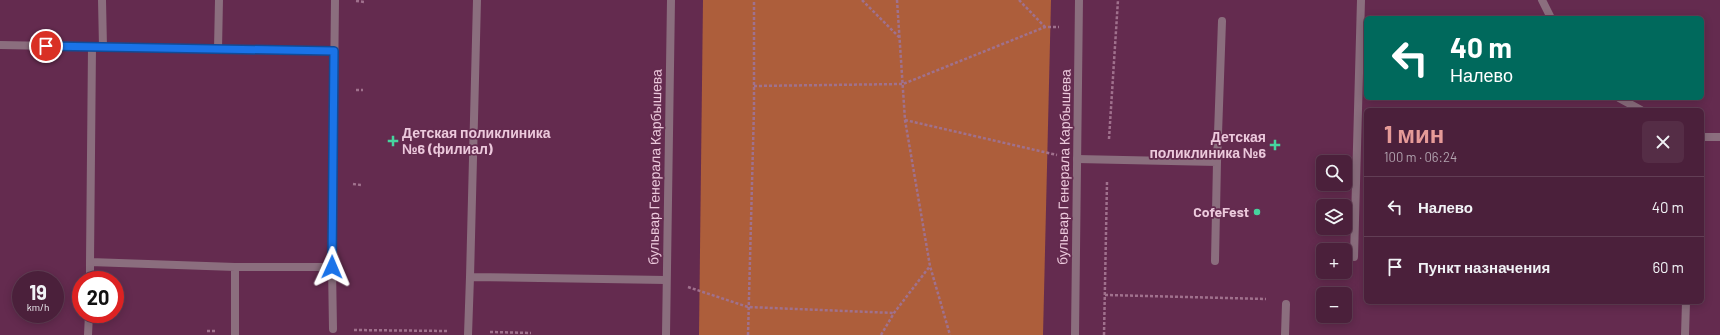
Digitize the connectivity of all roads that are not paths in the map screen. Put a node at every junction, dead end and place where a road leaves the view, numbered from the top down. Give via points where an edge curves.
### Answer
1 (102, 0) edge
2 (219, 0) edge
3 (335, 0) edge
4 (477, 0) edge
5 (671, 0) edge
6 (1080, 0) edge
7 (1361, 0) edge
8 (1542, 0) edge
9 (1550, 16) edge
10 (1222, 21) dead end
11 (0, 45) edge
12 (92, 47) junction
13 (103, 47) junction
14 (218, 49) junction
15 (334, 51) junction
16 (1624, 100) edge
17 (1638, 108) edge
18 (1704, 137) edge
19 (1720, 137) edge
20 (1077, 158) junction
21 (1217, 162) junction
22 (1354, 257) dead end
23 (1215, 261) dead end
24 (90, 262) junction
25 (235, 267) junction
26 (332, 267) junction
27 (90, 271) edge
28 (470, 277) junction
29 (666, 280) junction
30 (1286, 304) road end
31 (1686, 304) edge
32 (89, 323) edge
33 (333, 329) road end
34 (468, 333) edge
35 (88, 335) edge
36 (235, 335) edge
37 (666, 335) edge
38 (1075, 335) edge
39 (1285, 335) edge
40 (1685, 335) edge

1 - 13 street
2 - 14 street
3 - 15 street
4 - 28 street
5 - 29 street, бульвар Генерала Карбышева
6 - 20 street, бульвар Генерала Карбышева
7 - 22 street
8 - 9 street
10 - 21 street
11 - 12 street
12 - 13 street
12 - 24 street
13 - 14 street
14 - 15 street
15 - 26 street
16 - 17 street
18 - 19 street
20 - 21 street
20 - 38 street, бульвар Генерала Карбышева
21 - 23 street
24 - 25 street
24 - 27 street
25 - 26 street
25 - 36 street
26 - 33 street
28 - 29 street
28 - 34 street
29 - 37 street, бульвар Генерала Карбышева
30 - 39 street
31 - 40 street
32 - 35 street

